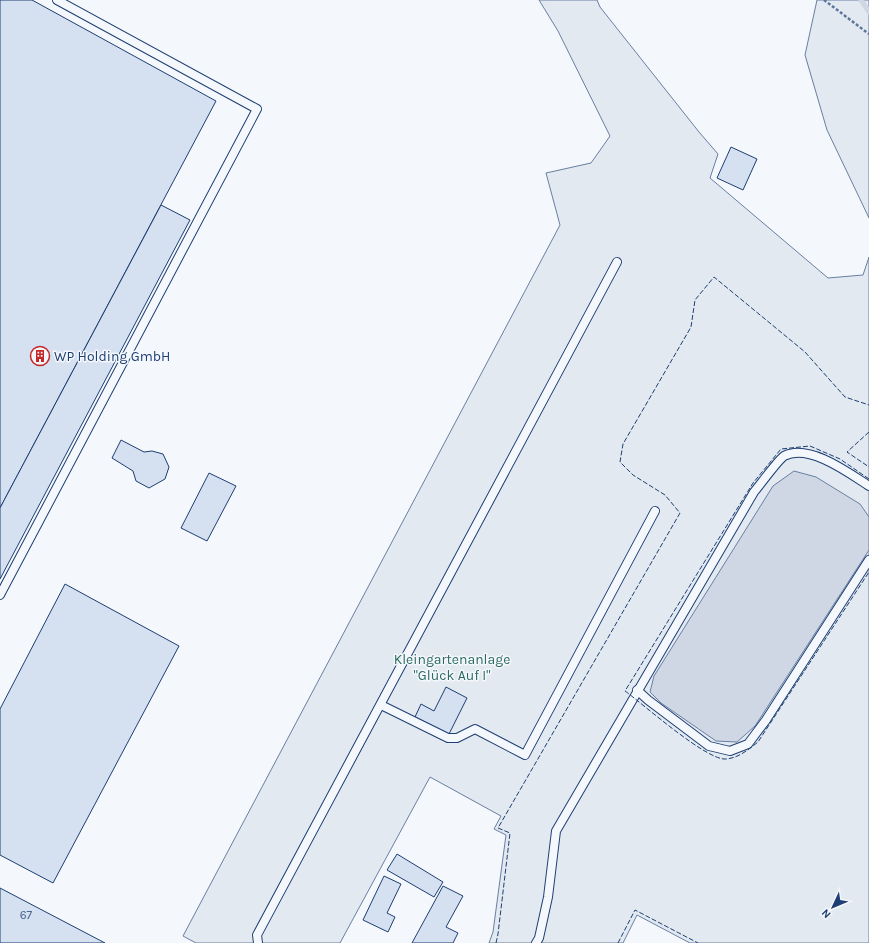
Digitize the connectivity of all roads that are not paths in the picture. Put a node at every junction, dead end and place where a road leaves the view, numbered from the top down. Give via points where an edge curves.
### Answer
1 (58, 0) edge
2 (617, 262) dead end
3 (869, 486) edge
4 (655, 511) dead end
5 (869, 560) edge
6 (0, 595) edge
7 (637, 690) junction
8 (381, 705) junction
9 (258, 943) edge
10 (536, 943) edge

1 - 6 lane via 257,109
2 - 8 lane
3 - 7 lane via 820,457 801,453 784,456 754,492
4 - 8 lane via 525,755 475,729 458,738 448,738
5 - 7 lane via 748,744 730,751 709,746
7 - 10 lane via 556,831 548,897
8 - 9 lane via 257,935

